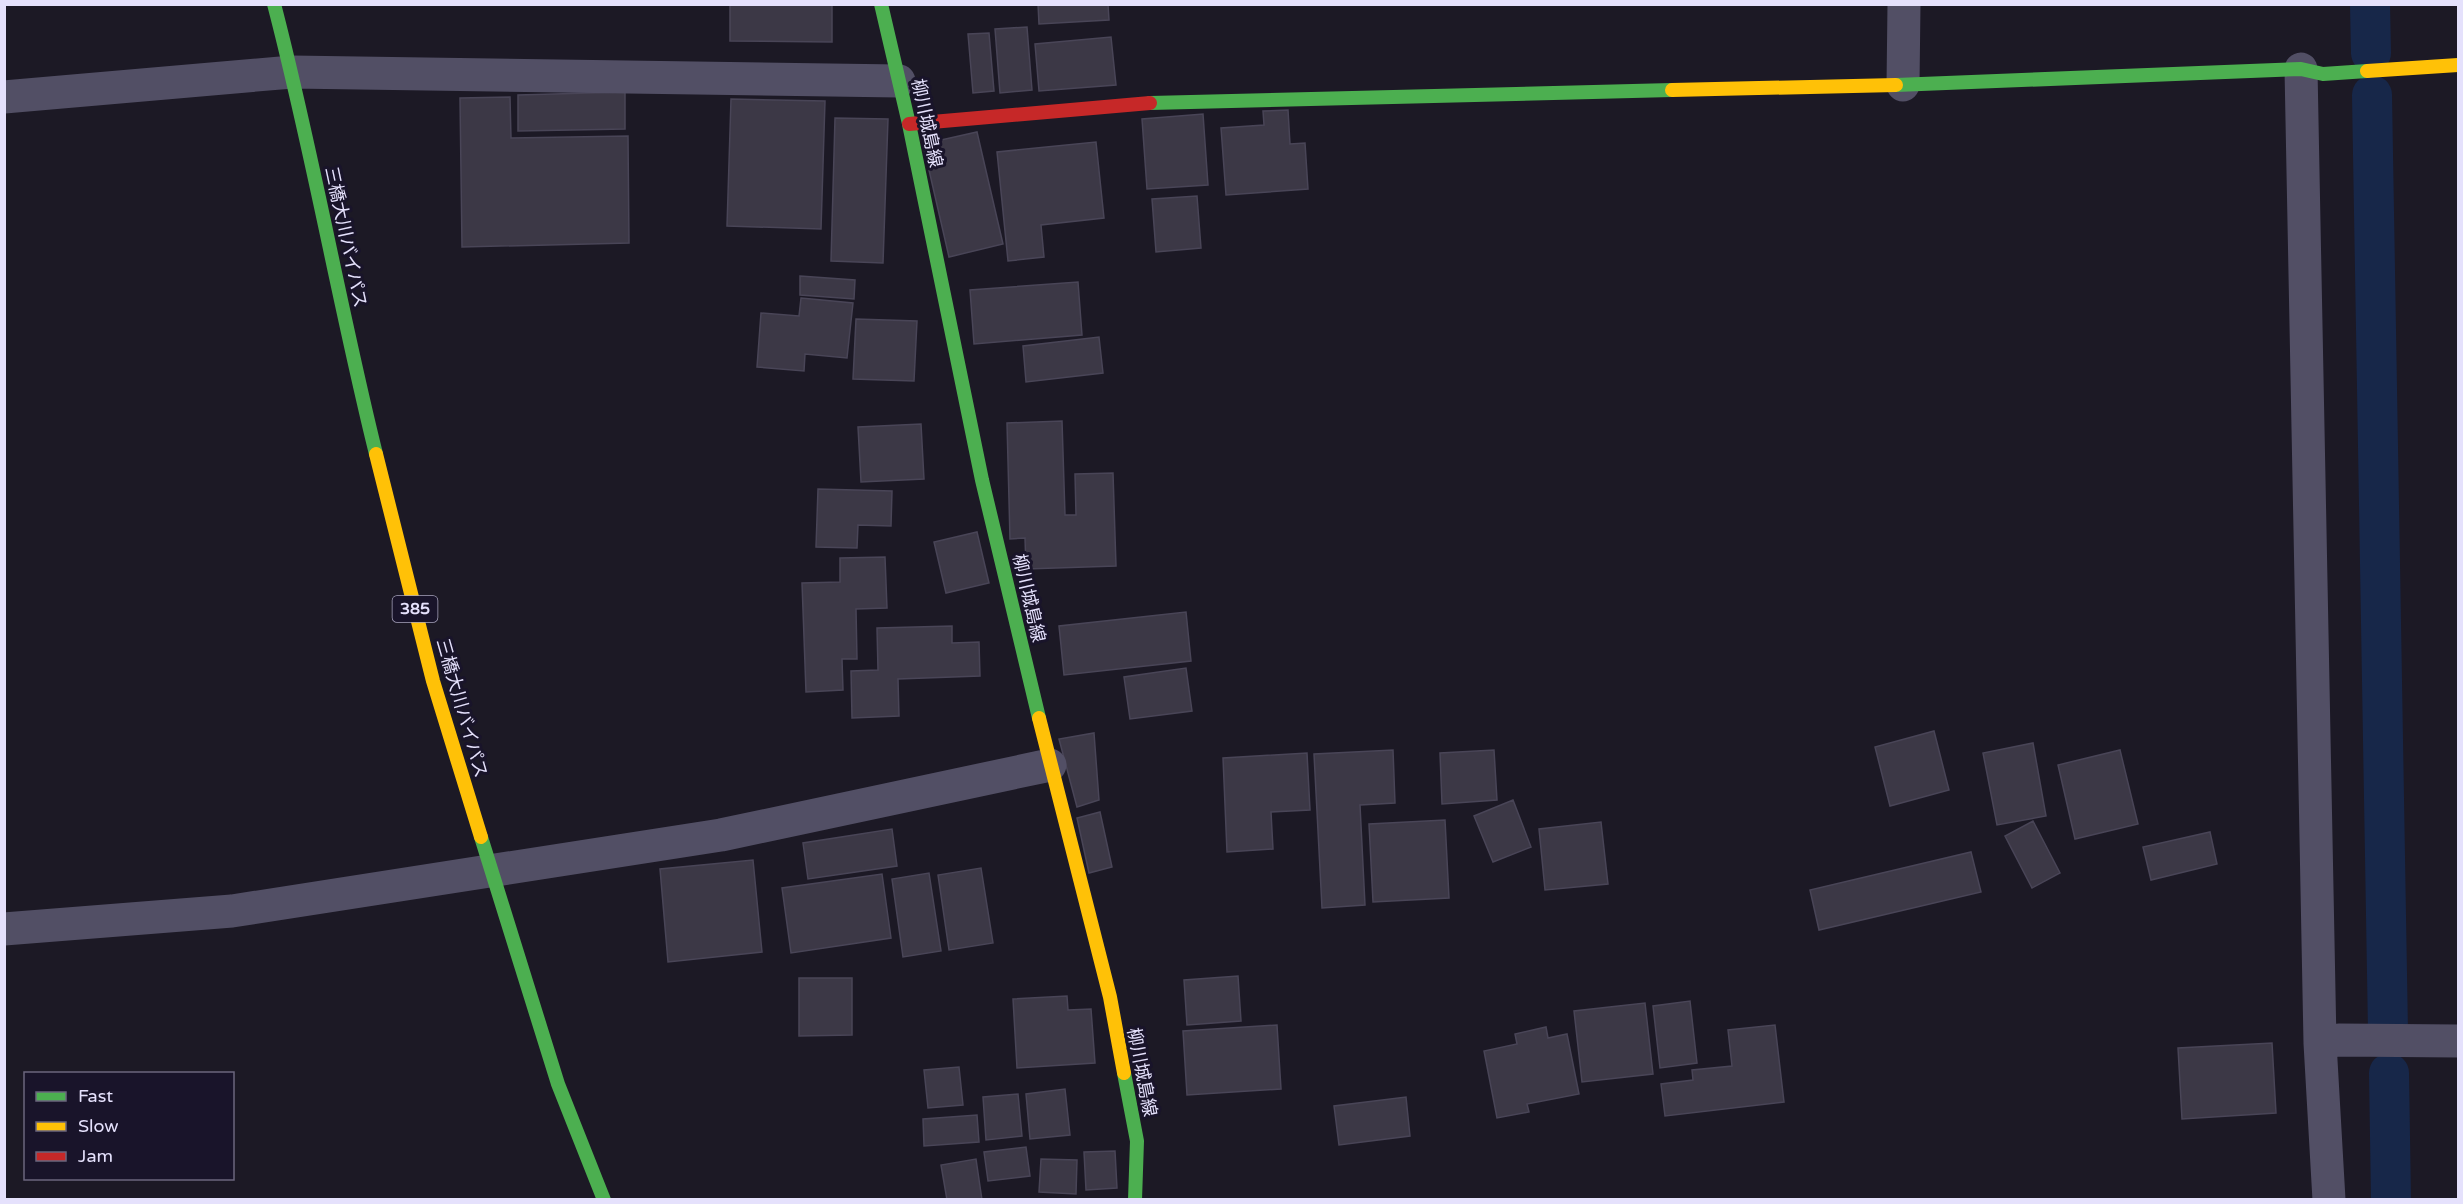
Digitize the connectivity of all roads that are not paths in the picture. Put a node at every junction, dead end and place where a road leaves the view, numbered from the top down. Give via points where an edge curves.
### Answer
1 (274, 4) edge
2 (881, 4) edge
3 (1904, 4) edge
4 (2458, 64) edge
5 (2301, 69) junction
6 (292, 72) junction
7 (899, 81) junction
8 (1903, 85) junction
9 (4, 97) edge
10 (909, 124) junction
11 (1050, 765) junction
12 (492, 870) junction
13 (4, 930) edge
14 (2458, 1041) edge
15 (2320, 1043) junction
16 (604, 1200) edge
17 (1135, 1200) edge
18 (2329, 1200) edge

1 - 6 main road, 三橋大川バイパス / 385
2 - 7 main road, 柳川城島線
3 - 8 street
4 - 5 main road via 2323,74
5 - 8 main road
5 - 15 street
6 - 7 street
6 - 9 street
6 - 12 main road, 三橋大川バイパス / 385 via 356,372 433,681
7 - 10 main road, 柳川城島線
8 - 10 main road via 1139,103
10 - 11 main road, 柳川城島線 via 982,480
11 - 12 street via 721,835
11 - 17 main road, 柳川城島線 via 1110,997 1137,1141
12 - 13 street via 232,911
12 - 16 main road, 三橋大川バイパス / 385 via 558,1084
14 - 15 street
15 - 18 street

